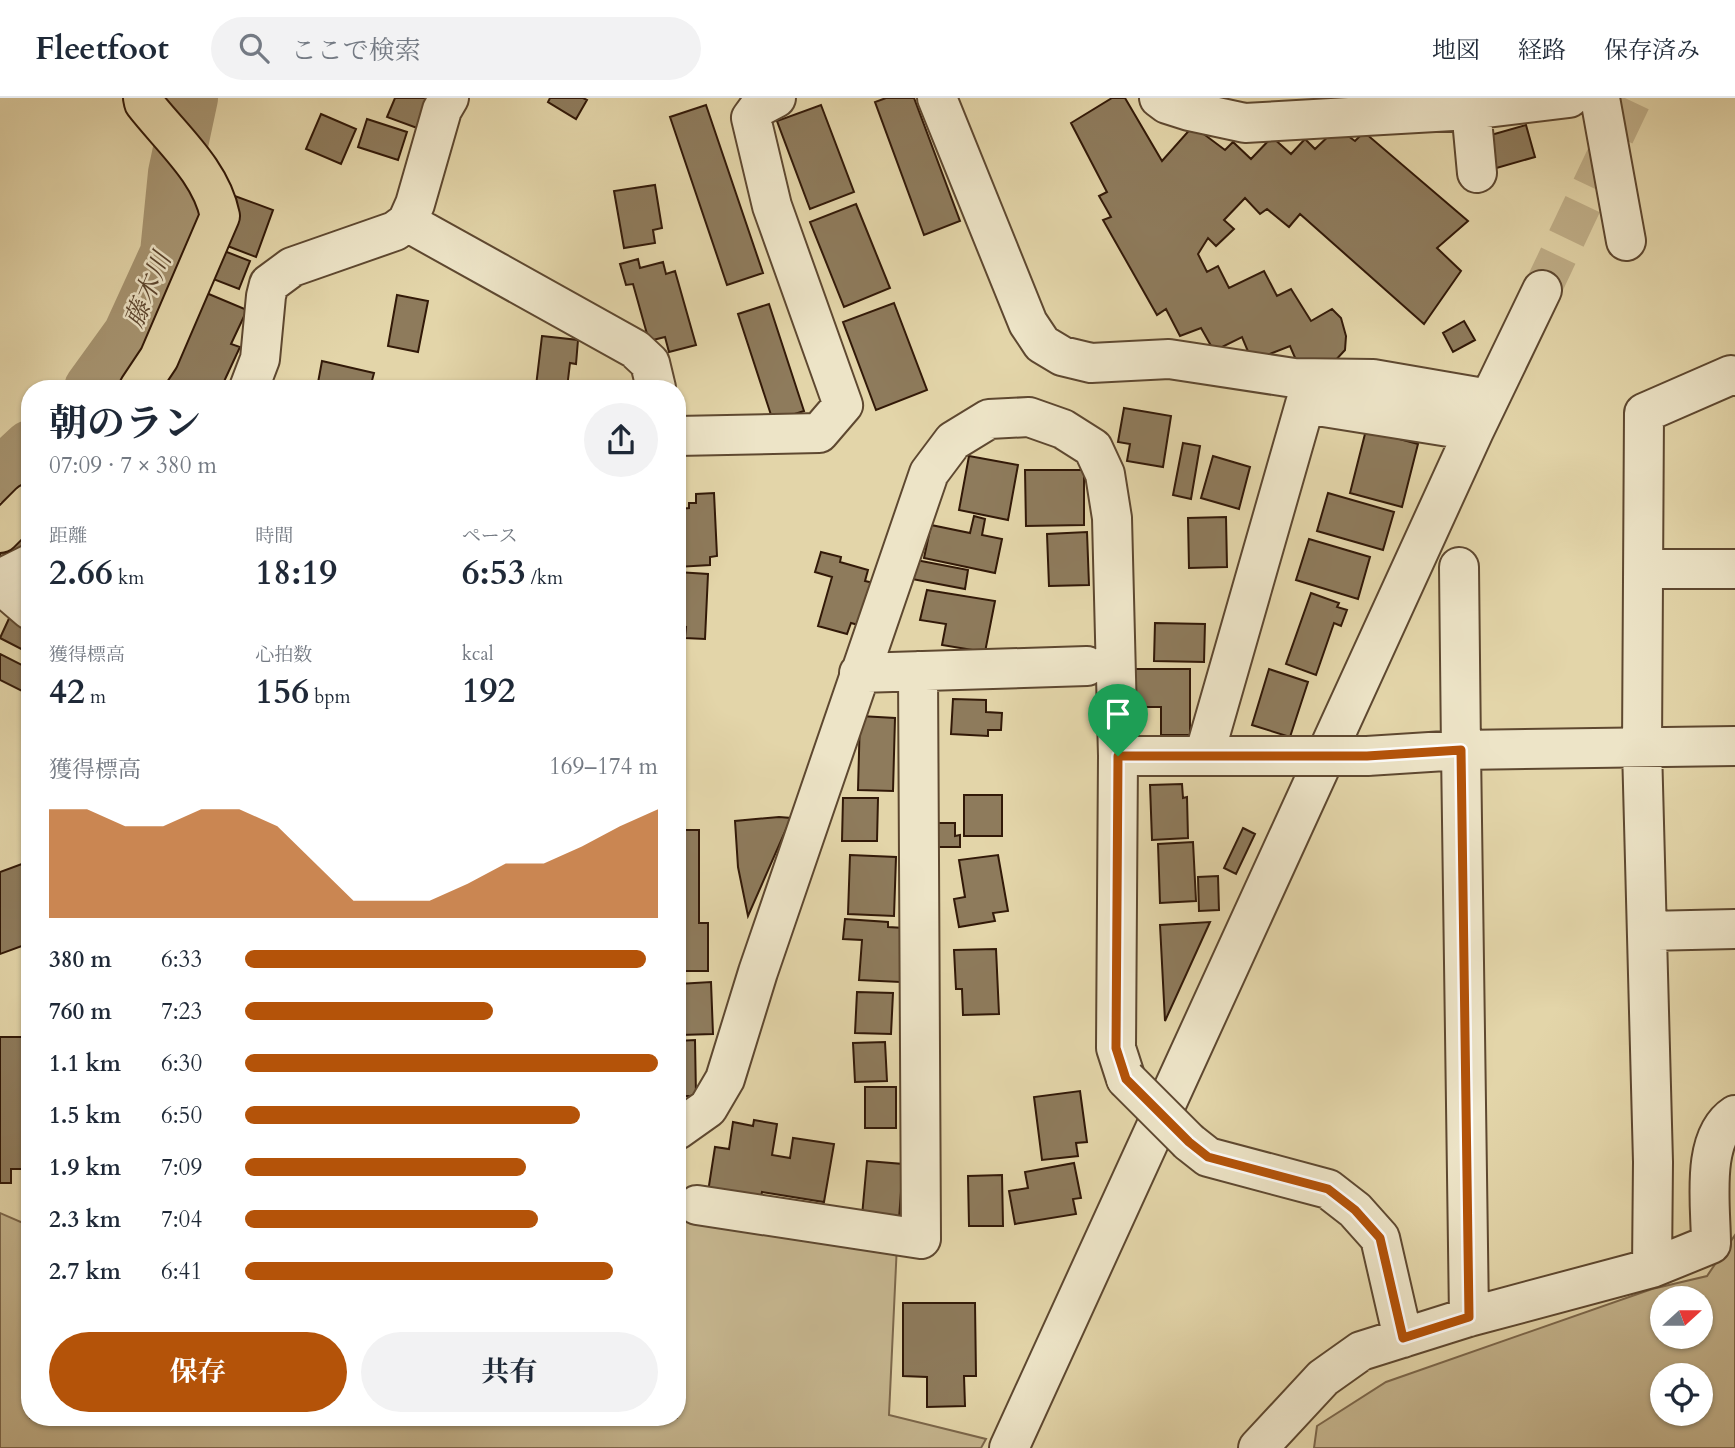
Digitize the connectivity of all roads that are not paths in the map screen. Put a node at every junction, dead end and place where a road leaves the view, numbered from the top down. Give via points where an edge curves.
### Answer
1 (449, 98) edge
2 (776, 98) edge
3 (937, 98) edge
4 (1159, 98) edge
5 (1569, 98) edge
6 (1600, 98) edge
7 (142, 104) edge
8 (1470, 104) edge
9 (1478, 173) dead end
10 (407, 222) junction
11 (1626, 241) dead end
12 (1542, 290) tunnel mouth
13 (1735, 376) edge
14 (144, 380) edge
15 (252, 380) edge
16 (654, 380) edge
17 (1482, 415) junction
18 (686, 436) edge
19 (21, 512) edge
20 (0, 533) edge
21 (1459, 567) dead end
22 (21, 568) edge
23 (1643, 569) junction
24 (1735, 569) edge
25 (0, 579) edge
26 (0, 584) edge
27 (21, 602) edge
28 (1087, 666) dead end
29 (918, 671) junction
30 (859, 673) junction
31 (1735, 746) edge
32 (1643, 748) junction
33 (1461, 750) junction
34 (1118, 756) junction
35 (1204, 756) junction
36 (1735, 929) edge
37 (1647, 931) junction
38 (1735, 1115) edge
39 (686, 1124) edge
40 (697, 1205) dead end
41 (1653, 1268) junction
42 (1469, 1317) junction
43 (1403, 1338) junction
44 (1009, 1448) edge
45 (1258, 1448) edge

1 - 10 street
2 - 18 street via 759,107 751,118 772,206 843,405 819,433
3 - 17 street via 1028,323 1042,344 1062,356 1091,363 1169,359 1294,378 1373,379
4 - 8 street via 1189,111 1245,123
5 - 8 street
6 - 11 street
7 - 14 main road via 204,176 220,216 159,358
8 - 9 street
10 - 15 street via 395,231 292,267 269,284 260,359
10 - 16 street via 635,349 650,363
12 - 17 street
13 - 23 street via 1644,413
17 - 35 street via 1305,404
17 - 44 street
19 - 20 main road
21 - 33 street
22 - 25 street
23 - 24 street
23 - 32 street
26 - 27 street
28 - 29 street
29 - 30 street
29 - 40 street via 921,1239
30 - 34 street via 929,473 953,441 989,419 1030,417 1063,429 1093,448 1105,474 1112,518
30 - 39 street via 725,1079 708,1108
31 - 32 street
32 - 33 street
32 - 37 street
33 - 35 street, bridge via 1367,756
33 - 42 street
34 - 35 street
34 - 43 street, bridge via 1116,1048 1126,1079 1208,1157 1328,1189 1355,1210 1380,1238
36 - 37 street
37 - 41 street
38 - 41 street via 1718,1132 1711,1153 1711,1244
41 - 42 street
42 - 43 street
43 - 45 street via 1361,1351 1323,1378

